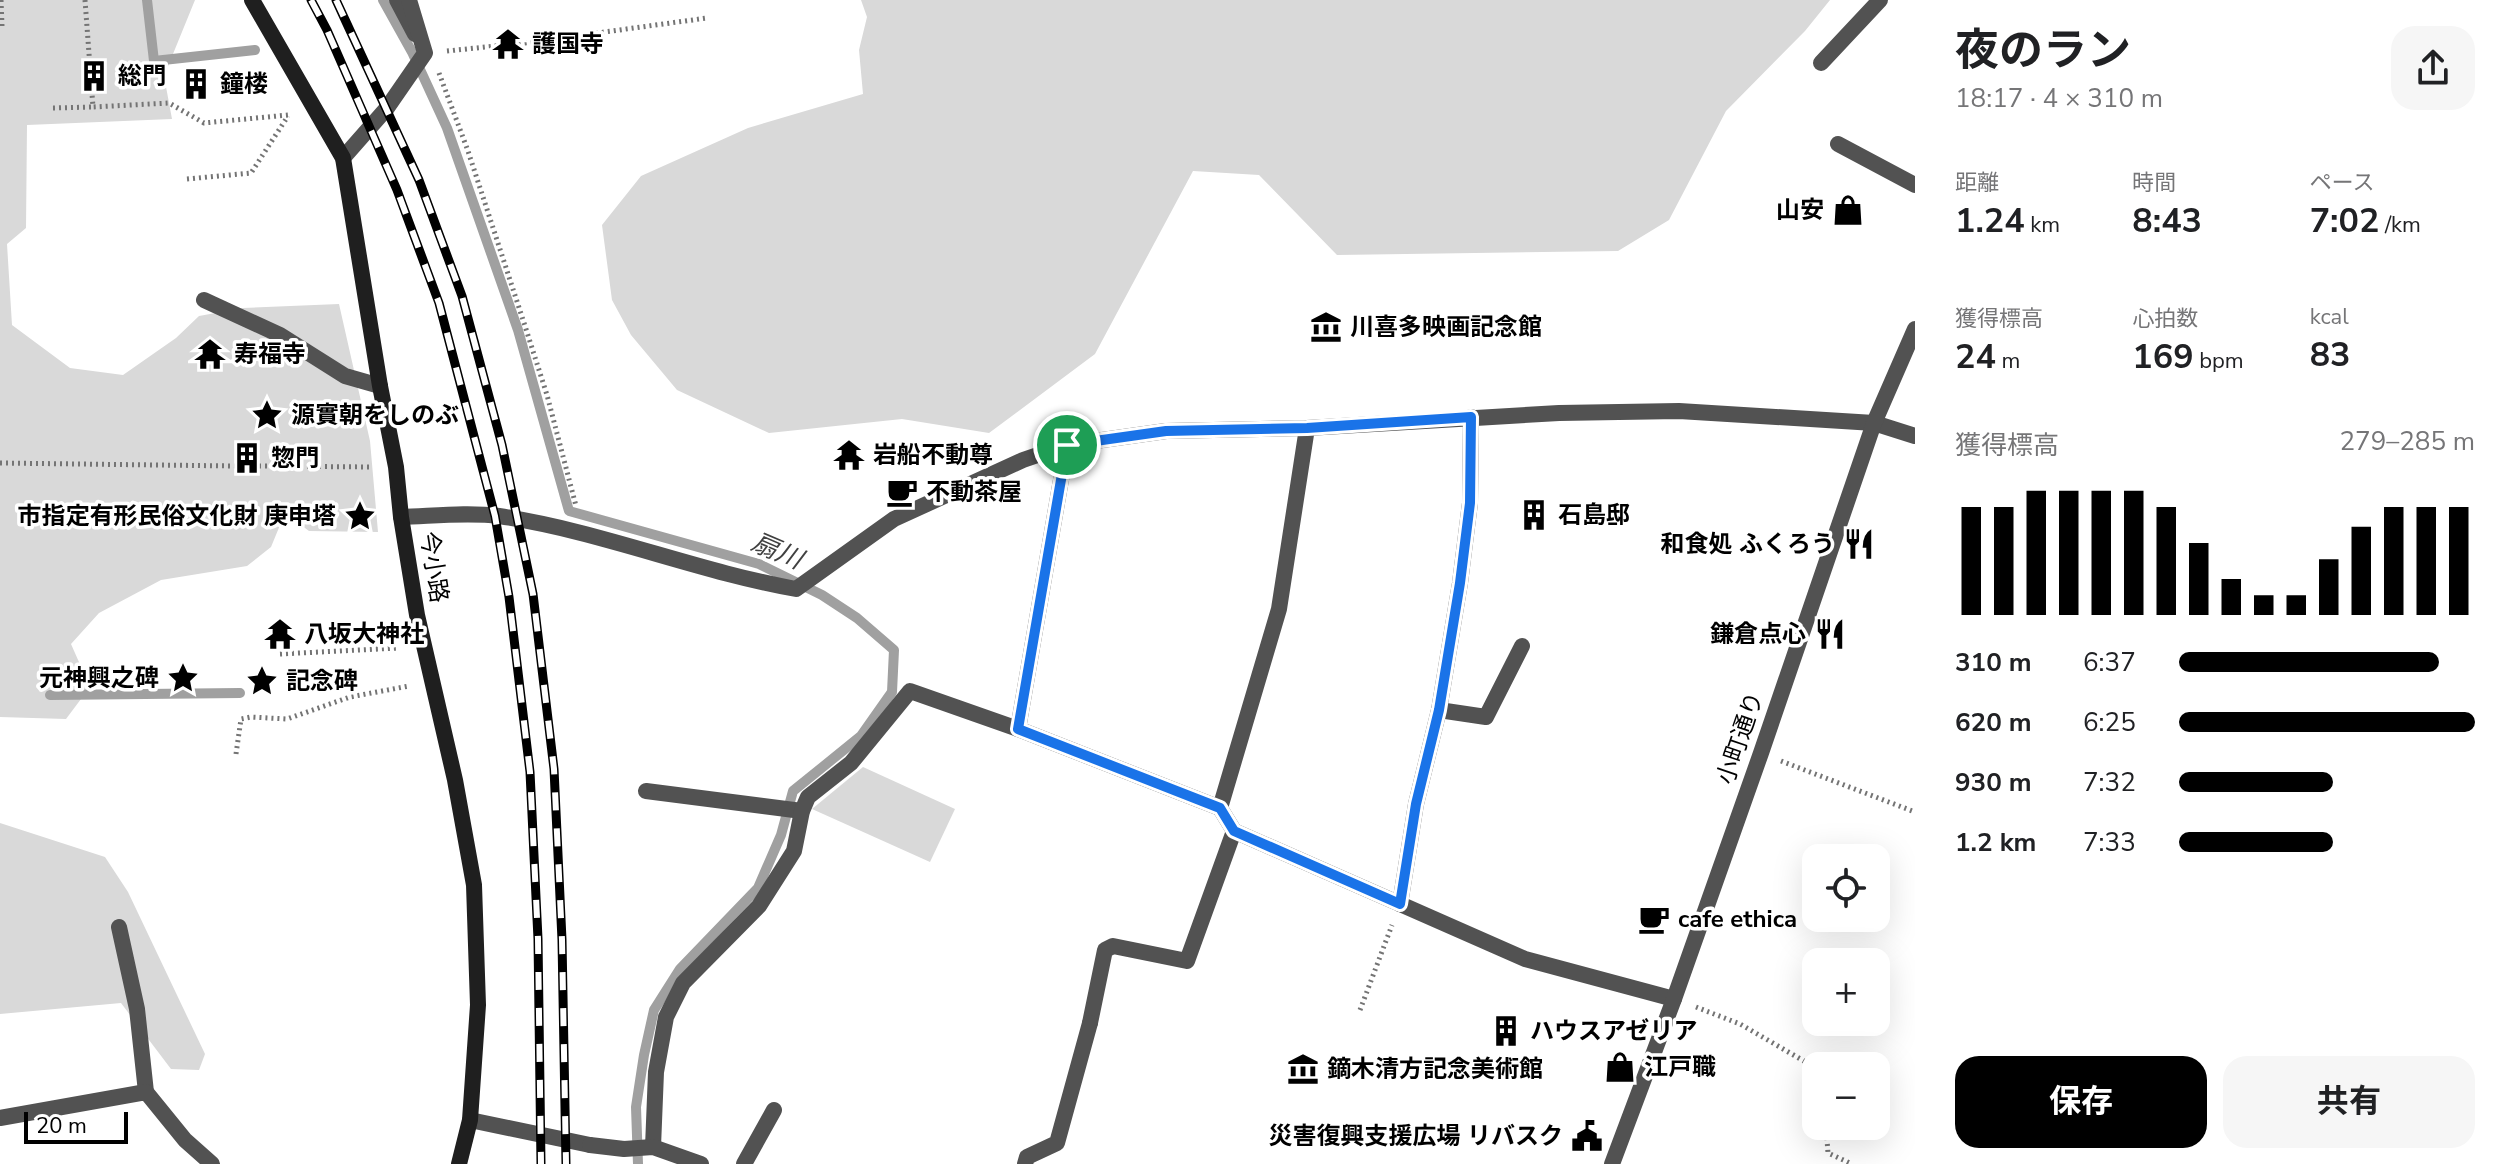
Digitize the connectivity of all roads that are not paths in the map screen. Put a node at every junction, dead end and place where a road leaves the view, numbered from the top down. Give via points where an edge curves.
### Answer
1 (252, 0) edge
2 (397, 0) edge
3 (409, 0) edge
4 (1880, 0) edge
5 (425, 53) junction
6 (1821, 63) dead end
7 (1838, 144) dead end
8 (343, 158) junction
9 (1915, 185) edge
10 (204, 300) dead end
11 (1915, 329) edge
12 (380, 386) junction
13 (1471, 417) junction
14 (1874, 423) junction
15 (1307, 428) junction
16 (1915, 436) edge
17 (1067, 445) junction
18 (401, 517) junction
19 (1522, 646) dead end
20 (1439, 710) junction
21 (1018, 729) junction
22 (646, 791) dead end
23 (1220, 808) junction
24 (802, 811) junction
25 (1234, 831) junction
26 (1400, 904) junction
27 (119, 927) dead end
28 (1674, 999) junction
29 (146, 1092) junction
30 (774, 1110) dead end
31 (0, 1118) edge
32 (470, 1120) junction
33 (653, 1147) junction
34 (625, 1157) edge
35 (212, 1164) edge
36 (459, 1164) edge
37 (701, 1164) edge
38 (744, 1164) edge
39 (1025, 1164) edge
40 (1612, 1164) edge

1 - 8 street, 今小路
2 - 5 street
3 - 5 street
4 - 6 street
5 - 8 street via 371,129
7 - 9 street
8 - 12 street, 今小路
10 - 12 street via 280,335 345,376
11 - 14 street, 小町通り
12 - 18 street, 今小路
13 - 14 street via 1679,411
13 - 15 street
13 - 20 street via 1470,503
14 - 16 street
14 - 28 street, 小町通り
15 - 17 street via 1166,431
15 - 23 street via 1279,609
17 - 18 street via 894,519 796,589 495,516
17 - 21 street
18 - 32 street, 今小路 via 474,885 478,1005
19 - 20 street via 1486,717
20 - 26 street via 1416,804
21 - 23 street
21 - 24 street via 910,691 851,763 808,797
22 - 24 street
23 - 25 street
24 - 33 street via 794,851 759,906 683,983 666,1017 656,1072
25 - 26 street
25 - 39 street via 1187,961 1113,946 1105,950 1057,1143 1027,1157
26 - 28 street via 1525,959
27 - 29 street via 137,1009
28 - 40 street, 小町通り
29 - 31 street
29 - 35 street
30 - 38 street
32 - 34 street
32 - 36 street, 今小路
33 - 34 street
33 - 37 street

